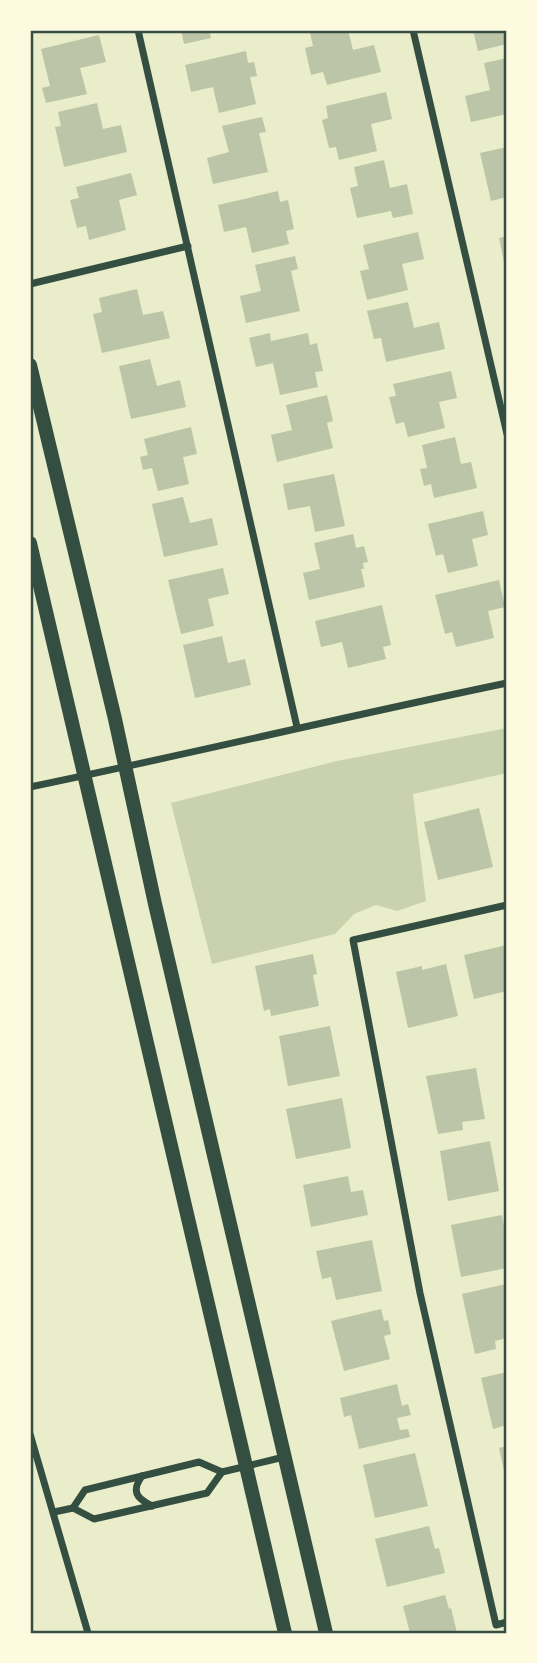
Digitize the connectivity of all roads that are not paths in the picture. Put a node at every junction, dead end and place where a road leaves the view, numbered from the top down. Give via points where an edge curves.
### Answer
1 (138, 30) edge
2 (413, 30) edge
3 (188, 246) junction
4 (30, 284) edge
5 (30, 365) edge
6 (507, 434) edge
7 (30, 543) edge
8 (507, 683) edge
9 (297, 727) junction
10 (125, 768) junction
11 (84, 776) junction
12 (30, 787) edge
13 (507, 905) edge
14 (30, 1434) edge
15 (285, 1457) junction
16 (244, 1467) junction
17 (222, 1472) junction
18 (143, 1475) junction
19 (152, 1506) junction
20 (73, 1508) junction
21 (54, 1512) junction
22 (507, 1622) edge
23 (88, 1633) edge
24 (285, 1633) edge
25 (326, 1633) edge

1 - 3 street
2 - 6 street
3 - 4 street
3 - 9 street
5 - 10 main road
7 - 11 main road
8 - 9 street
9 - 10 street
10 - 11 street
10 - 15 main road
11 - 12 street
11 - 16 main road
13 - 22 street via 354,940 419,1293 496,1625
14 - 21 street
15 - 16 street
15 - 25 main road
16 - 17 street
16 - 24 main road
17 - 18 street via 199,1462
17 - 19 street via 207,1493
18 - 19 street via 136,1493
18 - 20 street via 85,1490
19 - 20 street via 94,1519
20 - 21 street
21 - 23 street

